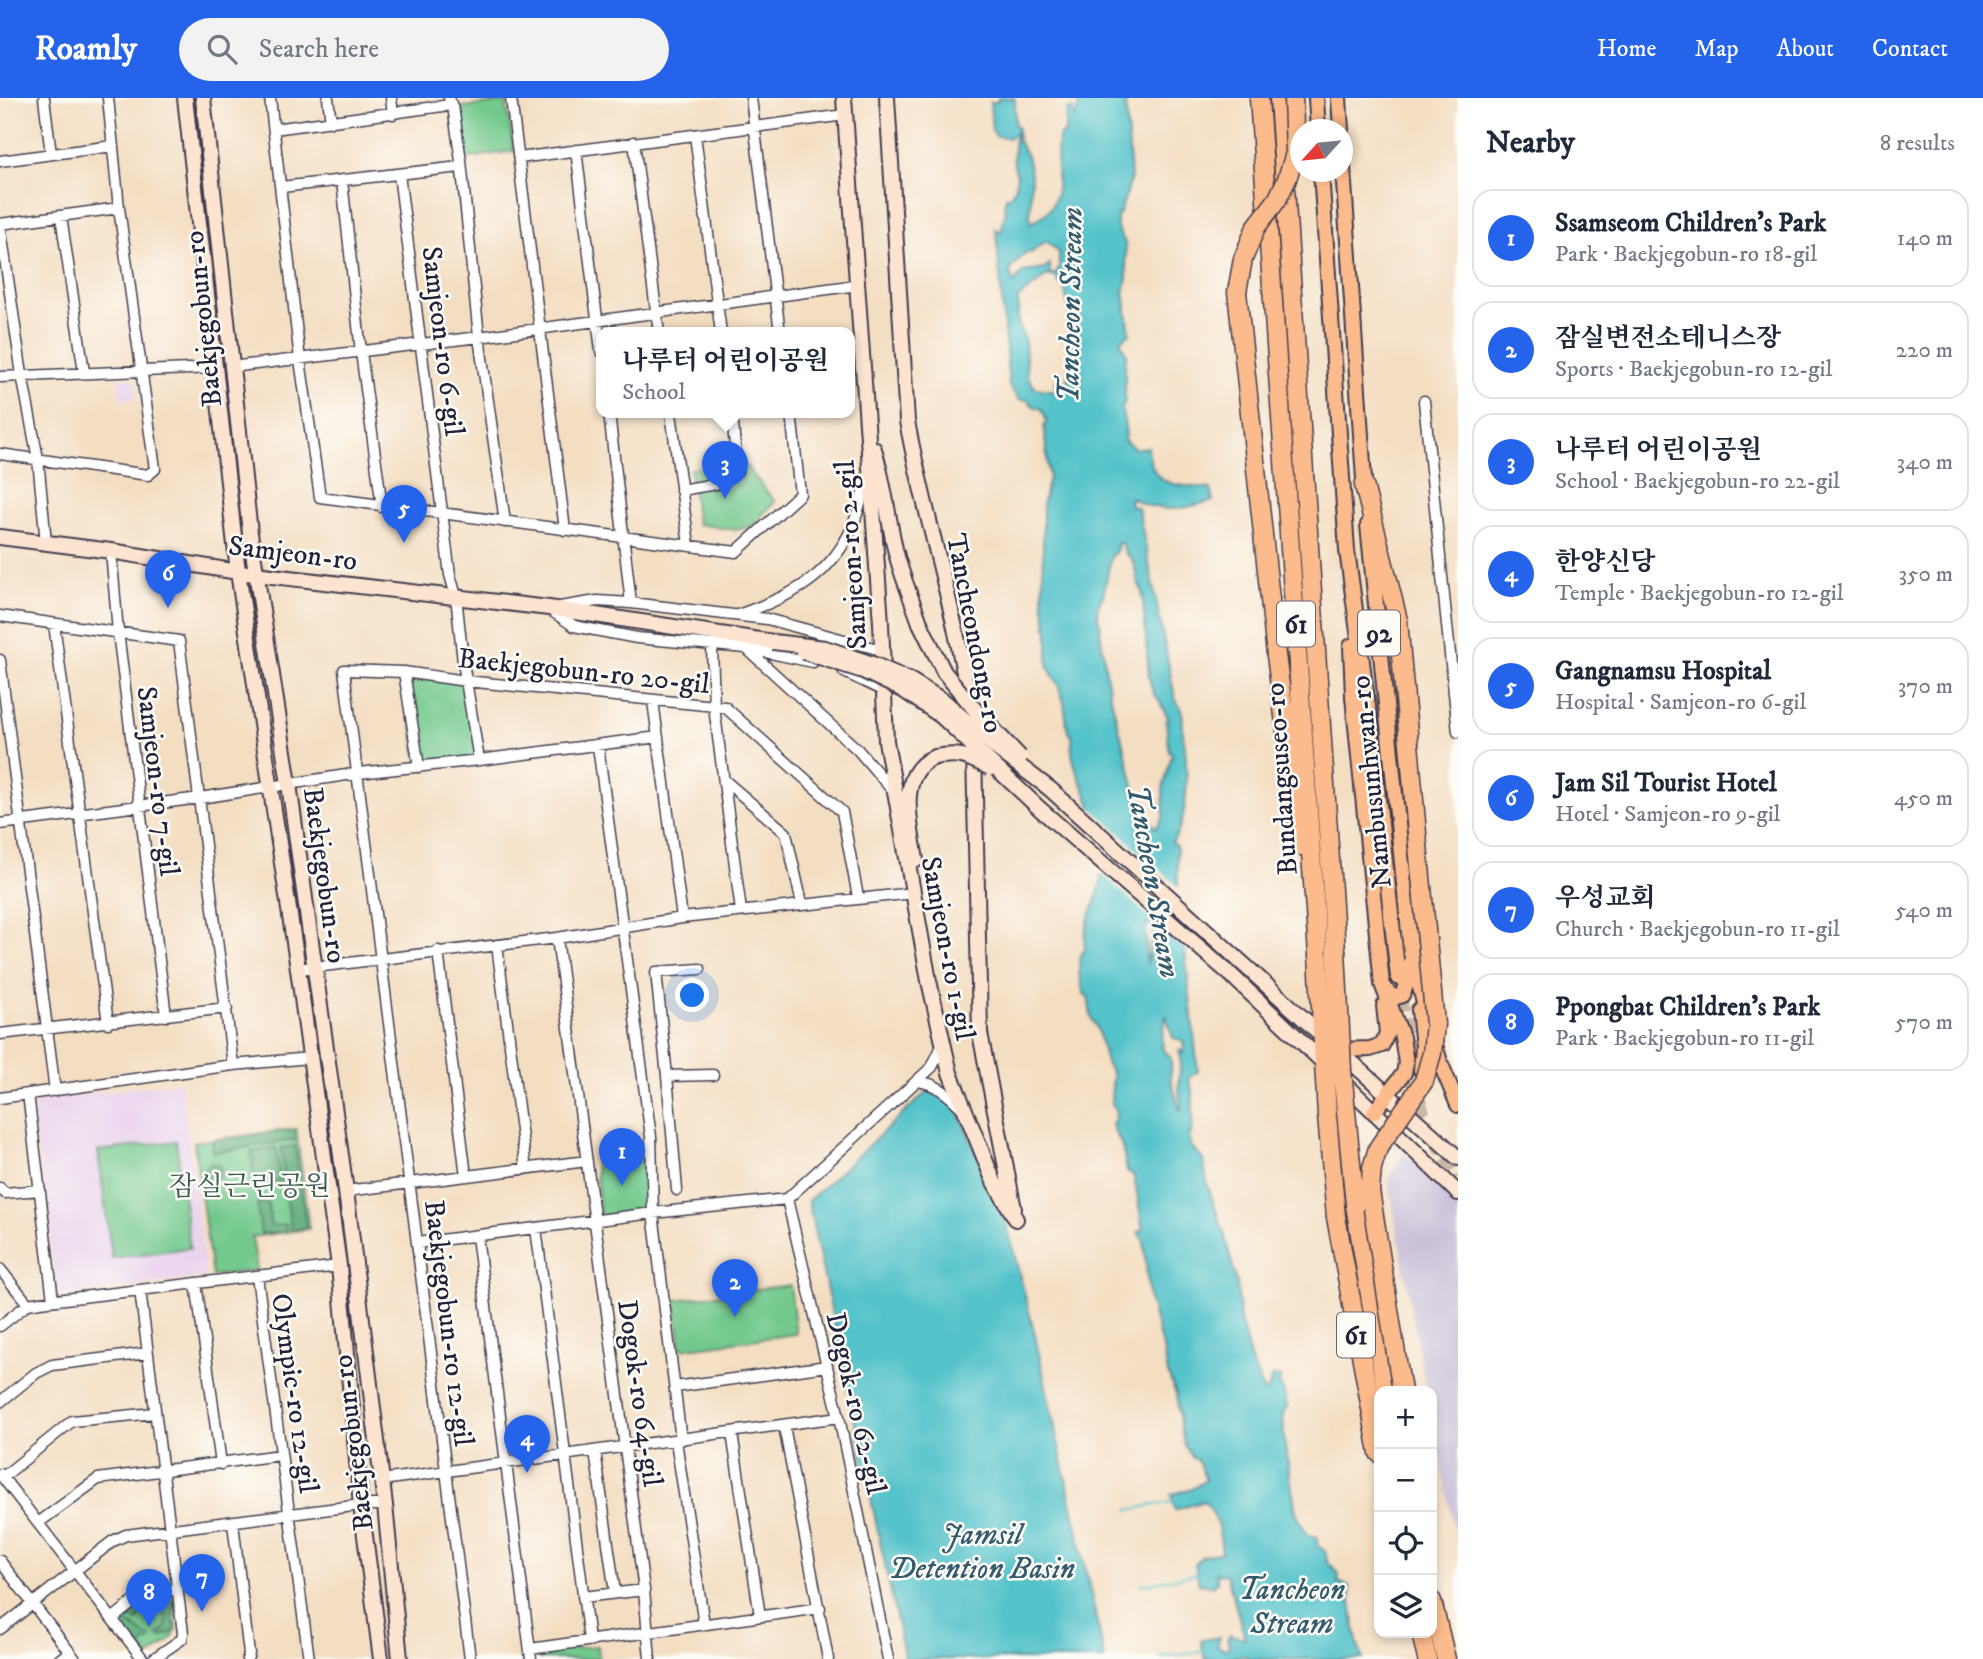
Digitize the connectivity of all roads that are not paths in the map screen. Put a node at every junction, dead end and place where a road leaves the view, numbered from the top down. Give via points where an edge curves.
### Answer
1 (44, 98) edge
2 (107, 98) edge
3 (185, 98) edge
4 (203, 98) edge
5 (270, 98) edge
6 (328, 98) edge
7 (391, 98) edge
8 (512, 98) edge
9 (751, 98) edge
10 (844, 98) edge
11 (887, 98) edge
12 (1259, 98) edge
13 (1279, 98) edge
14 (1293, 98) edge
15 (1316, 98) edge
16 (1339, 98) edge
17 (450, 102) edge
18 (393, 114) junction
19 (845, 115) junction
20 (1317, 119) edge
21 (1340, 119) edge
22 (331, 122) junction
23 (756, 128) junction
24 (274, 129) junction
25 (695, 135) junction
26 (634, 142) junction
27 (113, 146) junction
28 (576, 150) junction
29 (51, 154) junction
30 (519, 158) junction
31 (0, 161) edge
32 (460, 167) junction
33 (399, 174) junction
34 (342, 181) junction
35 (1322, 182) edge
36 (1344, 182) edge
37 (281, 187) junction
38 (118, 208) junction
39 (61, 216) junction
40 (0, 224) edge
41 (857, 285) junction
42 (1283, 293) junction
43 (775, 296) junction
44 (717, 304) junction
45 (656, 313) junction
46 (597, 321) junction
47 (598, 327) edge
48 (658, 327) edge
49 (720, 327) edge
50 (779, 327) edge
51 (540, 329) junction
52 (479, 337) junction
53 (422, 344) junction
54 (361, 352) junction
55 (300, 360) junction
56 (231, 367) junction
57 (214, 368) junction
58 (142, 370) junction
59 (84, 372) junction
60 (22, 375) junction
61 (0, 377) edge
62 (1424, 401) dead end
63 (610, 418) edge
64 (672, 418) edge
65 (732, 418) edge
66 (792, 418) edge
67 (866, 419) junction
68 (0, 454) edge
69 (37, 459) junction
70 (869, 469) junction
71 (1364, 485) junction
72 (681, 490) junction
73 (382, 507) junction
74 (443, 513) junction
75 (505, 522) junction
76 (565, 530) junction
77 (0, 537) edge
78 (625, 538) junction
79 (46, 543) junction
80 (689, 545) junction
81 (111, 551) junction
82 (1347, 551) junction
83 (238, 572) junction
84 (256, 572) junction
85 (456, 596) junction
86 (631, 603) junction
87 (549, 608) junction
88 (736, 615) junction
89 (0, 616) edge
90 (54, 624) junction
91 (118, 632) junction
92 (773, 642) junction
93 (712, 646) junction
94 (746, 648) junction
95 (881, 650) junction
96 (0, 660) edge
97 (404, 672) junction
98 (882, 673) joint
99 (466, 681) junction
100 (882, 690) junction
101 (653, 701) junction
102 (714, 707) junction
103 (1458, 732) edge
104 (658, 737) junction
105 (598, 746) junction
106 (478, 760) junction
107 (419, 767) junction
108 (359, 773) junction
109 (724, 780) junction
110 (289, 784) junction
111 (271, 787) junction
112 (1050, 789) junction
113 (895, 793) junction
114 (200, 798) junction
115 (139, 806) junction
116 (1040, 809) junction
117 (79, 814) junction
118 (21, 821) junction
119 (0, 824) edge
120 (913, 893) junction
121 (858, 897) junction
122 (802, 904) junction
123 (741, 911) junction
124 (682, 918) junction
125 (622, 928) junction
126 (557, 938) junction
127 (497, 945) junction
128 (438, 951) junction
129 (1411, 953) junction
130 (1318, 955) junction
131 (382, 957) junction
132 (925, 958) junction
133 (314, 967) junction
134 (298, 969) junction
135 (700, 969) dead end
136 (1398, 977) tunnel mouth
137 (1382, 984) junction
138 (228, 1008) junction
139 (166, 1016) junction
140 (108, 1023) junction
141 (47, 1029) junction
142 (0, 1034) edge
143 (943, 1045) junction
144 (1336, 1048) junction
145 (310, 1058) junction
146 (233, 1065) junction
147 (713, 1075) dead end
148 (667, 1076) junction
149 (918, 1081) junction
150 (55, 1091) junction
151 (28, 1094) junction
152 (1388, 1095) junction
153 (0, 1098) edge
154 (1458, 1105) edge
155 (1401, 1107) junction
156 (964, 1111) junction
157 (1374, 1112) junction
158 (1387, 1124) junction
159 (1458, 1158) edge
160 (587, 1161) junction
161 (526, 1169) junction
162 (466, 1176) junction
163 (410, 1183) junction
164 (0, 1188) edge
165 (677, 1190) dead end
166 (40, 1191) junction
167 (346, 1191) junction
168 (1458, 1193) edge
169 (787, 1199) junction
170 (653, 1213) junction
171 (1016, 1219) joint
172 (594, 1221) junction
173 (536, 1228) junction
174 (477, 1236) junction
175 (417, 1243) junction
176 (339, 1266) junction
177 (0, 1269) edge
178 (257, 1276) junction
179 (197, 1283) junction
180 (140, 1290) junction
181 (53, 1300) junction
182 (28, 1304) junction
183 (0, 1326) edge
184 (148, 1353) junction
185 (827, 1366) junction
186 (1385, 1386) edge
187 (1401, 1386) edge
188 (675, 1387) junction
189 (0, 1402) edge
190 (155, 1413) junction
191 (839, 1418) junction
192 (784, 1426) junction
193 (732, 1433) junction
194 (678, 1441) junction
195 (626, 1447) junction
196 (1378, 1449) edge
197 (596, 1451) junction
198 (564, 1454) junction
199 (280, 1455) junction
200 (505, 1462) junction
201 (222, 1464) junction
202 (445, 1469) junction
203 (163, 1472) junction
204 (1, 1476) edge
205 (382, 1480) junction
206 (385, 1505) junction
207 (361, 1506) junction
208 (290, 1516) junction
209 (38, 1523) junction
210 (233, 1523) junction
211 (170, 1530) junction
212 (0, 1561) edge
213 (75, 1570) junction
214 (178, 1589) junction
215 (645, 1590) junction
216 (615, 1593) junction
217 (583, 1597) junction
218 (33, 1603) junction
219 (820, 1608) junction
220 (760, 1616) junction
221 (112, 1619) junction
222 (1437, 1622) edge
223 (704, 1624) junction
224 (0, 1629) edge
225 (646, 1632) junction
226 (1421, 1638) edge
227 (589, 1640) junction
228 (530, 1654) edge
229 (72, 1655) edge
230 (60, 1659) edge
231 (143, 1659) edge
232 (153, 1659) edge
233 (247, 1659) edge
234 (309, 1659) edge
235 (381, 1659) edge
236 (400, 1659) edge
237 (470, 1659) edge
238 (650, 1659) edge
239 (828, 1659) edge
240 (888, 1659) edge
241 (1427, 1659) edge
242 (1446, 1659) edge

1 - 29 street
2 - 27 street
3 - 57 main road, Baekjegobun-ro
4 - 56 main road, Baekjegobun-ro
5 - 24 street
6 - 22 street
7 - 18 street
8 - 30 street
9 - 23 street
10 - 19 main road, Samjeon-ro 2-gil
11 - 171 main road, Tancheondong-ro via 907,421 964,670 976,772 980,1034
12 - 42 highway, Bundangsuseo-ro / 61
13 - 42 highway, Bundangsuseo-ro / 61
14 - 130 highway, bridge via 1295,153 1277,200 1256,227 1237,292 1293,796
15 - 20 main road
16 - 21 main road
17 - 18 street
17 - 32 street
18 - 22 street
19 - 23 street
19 - 41 main road, Samjeon-ro 2-gil
22 - 24 street
23 - 25 street
23 - 43 street
24 - 37 street
25 - 26 street
25 - 44 street
26 - 28 street
26 - 45 street
27 - 29 street
27 - 38 street
28 - 30 street
28 - 46 street
29 - 31 street
30 - 51 street
32 - 33 street
32 - 52 street
33 - 34 street
33 - 53 street, Samjeon-ro 6-gil
34 - 37 street
34 - 54 street
35 - 82 main road, Nambusunhwan-ro / 92
36 - 71 main road, Nambusunhwan-ro / 92
37 - 55 street
38 - 39 street
38 - 58 street
39 - 40 street
39 - 59 street
40 - 60 street
41 - 43 street
41 - 67 main road, Samjeon-ro 2-gil
42 - 130 highway, Bundangsuseo-ro / 61
42 - 186 highway, Bundangsuseo-ro / 61, bridge via 1342,1070 1355,1205
43 - 44 street
43 - 50 street
44 - 45 street
44 - 49 street
45 - 46 street
45 - 48 street
46 - 47 street
46 - 51 street
51 - 52 street
51 - 76 street
52 - 53 street
52 - 75 street
53 - 54 street
53 - 74 street, Samjeon-ro 6-gil
54 - 55 street
54 - 73 street
55 - 56 street
55 - 73 street via 320,498
56 - 84 main road, Baekjegobun-ro
57 - 58 street
57 - 83 main road, Baekjegobun-ro
58 - 59 street
58 - 69 street via 155,469 148,475
59 - 60 street
60 - 61 street
60 - 69 street
62 - 103 street
63 - 78 street
64 - 72 street
65 - 72 street via 737,471 721,483
66 - 80 street via 800,495 736,552
67 - 70 main road, Samjeon-ro 2-gil
67 - 112 main road, bridge via 902,573 944,672
68 - 69 street
69 - 79 street
70 - 88 street via 850,533 834,558 811,581 780,600
70 - 95 main road, Samjeon-ro 2-gil
71 - 129 main road, Nambusunhwan-ro / 92
71 - 187 highway, bridge via 1398,620 1435,1024 1424,1081 1378,1147 1372,1168 1370,1191
72 - 80 street
73 - 74 street
74 - 75 street
74 - 85 street, Samjeon-ro 6-gil
75 - 76 street
76 - 78 street
77 - 79 main road, Samjeon-ro
78 - 80 street
78 - 86 street
79 - 81 main road, Samjeon-ro
81 - 83 main road, Samjeon-ro
81 - 91 street, Samjeon-ro 7-gil
82 - 136 main road, Nambusunhwan-ro / 92
82 - 137 main road via 1353,697
83 - 84 main road, Samjeon-ro
83 - 111 main road, Baekjegobun-ro
84 - 85 main road, Samjeon-ro
84 - 110 main road, Baekjegobun-ro
85 - 87 main road, Samjeon-ro
85 - 99 street
86 - 87 street via 597,601
86 - 88 street
87 - 92 main road, Samjeon-ro
87 - 93 street via 574,626
88 - 95 street via 790,624
89 - 90 street
90 - 91 street
90 - 117 street
91 - 114 street via 179,641
91 - 115 street, Samjeon-ro 7-gil
92 - 112 main road, bridge via 825,648 911,681 944,702
92 - 116 main road, bridge via 863,671 903,690 941,716
93 - 94 street
93 - 102 street
94 - 100 street via 806,659
94 - 113 street via 858,750
95 - 98 main road, Samjeon-ro 2-gil
96 - 118 street
97 - 99 street, Baekjegobun-ro 20-gil
97 - 107 street
97 - 108 street, Baekjegobun-ro 20-gil via 344,670
98 - 100 main road, Samjeon-ro 1-gil
99 - 101 street, Baekjegobun-ro 20-gil
99 - 106 street
100 - 113 main road, Samjeon-ro 1-gil
101 - 102 street, Baekjegobun-ro 20-gil
101 - 104 street
102 - 109 street
102 - 121 street, Baekjegobun-ro 20-gil via 725,706 842,812
104 - 105 street
104 - 124 street
105 - 106 street
105 - 125 street
106 - 107 street
107 - 108 street
108 - 110 street
108 - 131 street, Baekjegobun-ro 12-gil
109 - 122 street via 786,832
109 - 123 street
110 - 111 street
110 - 133 main road, Baekjegobun-ro
111 - 114 street
111 - 134 main road, Baekjegobun-ro
112 - 144 main road, bridge
113 - 120 main road, Samjeon-ro 1-gil
114 - 115 street
114 - 138 street
115 - 117 street
115 - 139 street, Samjeon-ro 7-gil
116 - 132 main road, bridge via 990,768 965,756 953,753 927,760 914,776 908,794
116 - 157 main road, bridge via 1230,974
117 - 118 street
117 - 140 street
118 - 119 street
118 - 141 street
120 - 121 street
120 - 132 main road, Samjeon-ro 1-gil
121 - 122 street
122 - 123 street
123 - 124 street
124 - 125 street
125 - 126 street
125 - 170 street via 651,1137
126 - 127 street
126 - 160 street, Dogok-ro 64-gil
127 - 128 street
127 - 161 street
128 - 131 street
128 - 162 street
129 - 137 main road via 1402,995 1390,996
129 - 154 main road, Nambusunhwan-ro / 92 via 1440,1062
129 - 155 main road via 1423,1047 1418,1078
130 - 196 highway, Bundangsuseo-ro / 61, bridge via 1336,1217
131 - 133 street
131 - 163 street, Baekjegobun-ro 12-gil
132 - 143 main road, Samjeon-ro 1-gil
133 - 134 street
133 - 167 main road, Baekjegobun-ro
134 - 145 main road, Baekjegobun-ro
135 - 148 street via 656,972
137 - 144 main road via 1385,1041 1370,1049
137 - 152 main road via 1402,1037 1406,1063
138 - 139 street
138 - 146 street
139 - 140 street
140 - 141 street
141 - 142 street
141 - 150 street
143 - 149 street via 932,1067
143 - 156 main road, Samjeon-ro 1-gil
144 - 152 main road
145 - 146 street
145 - 176 main road, Baekjegobun-ro
146 - 150 street
147 - 148 street
148 - 165 street
149 - 156 street via 945,1091
149 - 169 street
150 - 151 street
151 - 153 street
151 - 166 street
152 - 155 main road
152 - 157 main road
155 - 158 main road
155 - 159 main road
156 - 171 main road, Samjeon-ro 1-gil via 994,1182
157 - 158 main road
158 - 168 main road
160 - 161 street
160 - 172 street, Dogok-ro 64-gil
161 - 162 street
162 - 163 street
163 - 167 street
163 - 175 street, Baekjegobun-ro 12-gil
164 - 166 street via 5,1193
166 - 181 street
167 - 205 main road, Baekjegobun-ro
169 - 170 street
169 - 185 street, Dogok-ro 62-gil
170 - 172 street
170 - 188 street
172 - 173 street
172 - 195 street, Dogok-ro 64-gil
173 - 174 street
173 - 198 street
174 - 175 street
174 - 200 street, Baekjegobun-ro 12-gil
175 - 202 street, Baekjegobun-ro 12-gil
176 - 178 street, Olympic-ro 12-gil
176 - 207 main road, Baekjegobun-ro
177 - 182 street
178 - 179 street, Olympic-ro 12-gil
178 - 199 street, Olympic-ro 12-gil
179 - 180 street, Olympic-ro 12-gil
179 - 201 street
180 - 181 street, Olympic-ro 12-gil
180 - 184 street
181 - 182 street, Olympic-ro 12-gil
182 - 183 street, Olympic-ro 12-gil
184 - 189 street via 52,1365
184 - 190 street
185 - 188 street
185 - 191 street, Dogok-ro 62-gil
188 - 194 street
190 - 203 street
190 - 204 street via 72,1421
191 - 192 street, Baekjegobun-ro 12-gil
191 - 240 street, Dogok-ro 62-gil
192 - 193 street, Baekjegobun-ro 12-gil
192 - 219 street
193 - 194 street, Baekjegobun-ro 12-gil
193 - 220 street
194 - 195 street, Baekjegobun-ro 12-gil
194 - 223 street
195 - 197 street, Baekjegobun-ro 12-gil
195 - 215 street, Dogok-ro 64-gil
197 - 198 street, Baekjegobun-ro 12-gil
197 - 216 street
198 - 200 street, Baekjegobun-ro 12-gil
198 - 217 street
199 - 201 street
199 - 208 street, Olympic-ro 12-gil
200 - 202 street, Baekjegobun-ro 12-gil
200 - 228 street, Baekjegobun-ro 12-gil
201 - 203 street
202 - 205 street, Baekjegobun-ro 12-gil
202 - 237 street, Baekjegobun-ro 12-gil
203 - 209 street via 98,1479
203 - 211 street
204 - 209 street
205 - 206 main road, Baekjegobun-ro
206 - 207 street
206 - 236 main road, Baekjegobun-ro
207 - 208 street
207 - 235 main road, Baekjegobun-ro
208 - 210 street
208 - 234 street, Olympic-ro 12-gil
209 - 213 street
210 - 211 street
210 - 233 street
211 - 213 street via 126,1535
211 - 214 street
212 - 218 street
213 - 218 street
213 - 221 street
214 - 221 street via 145,1593
214 - 232 street via 182,1639
215 - 216 street
215 - 225 street, Dogok-ro 64-gil
216 - 217 street
217 - 227 street
218 - 224 street
218 - 229 street
219 - 220 street
219 - 239 street
220 - 223 street
221 - 231 street
222 - 242 highway
223 - 225 street
225 - 227 street
225 - 238 street, Dogok-ro 64-gil
226 - 241 highway
227 - 228 street
229 - 230 street

